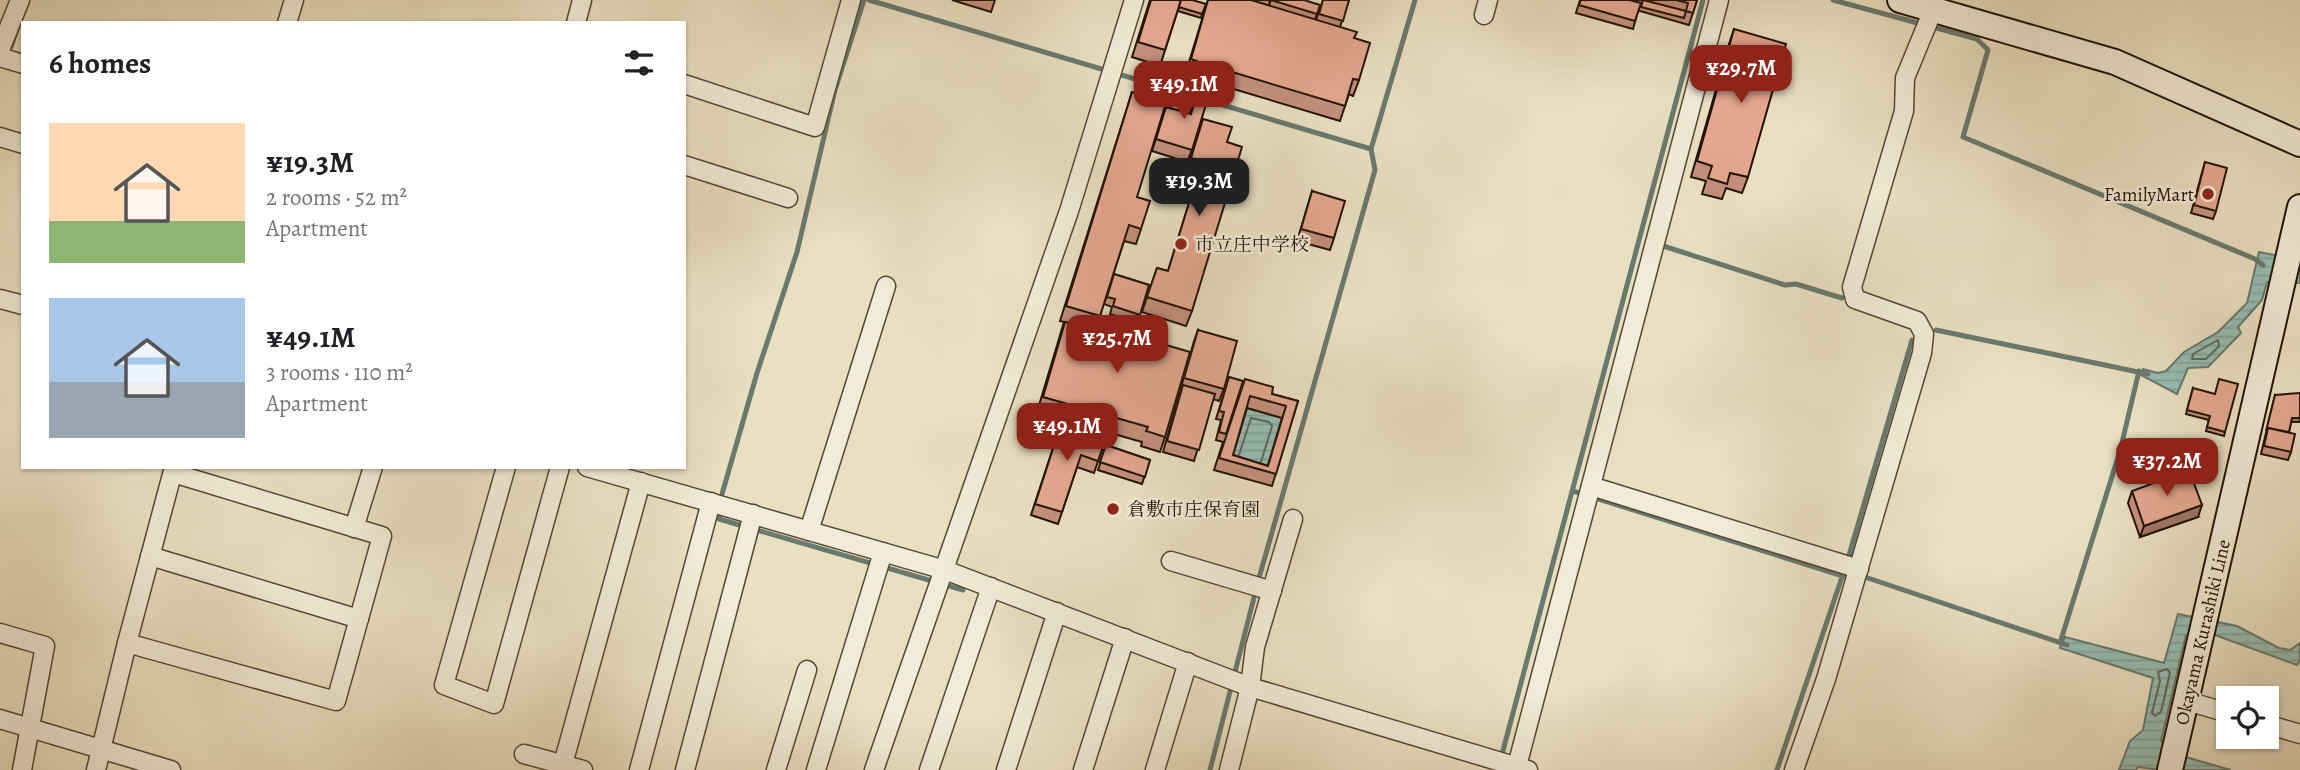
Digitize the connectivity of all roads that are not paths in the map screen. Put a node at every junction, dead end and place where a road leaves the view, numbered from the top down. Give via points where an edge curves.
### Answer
1 (20, 0) edge
2 (294, 0) edge
3 (582, 0) edge
4 (851, 0) edge
5 (1134, 0) edge
6 (1719, 0) edge
7 (1900, 0) edge
8 (1928, 19) junction
9 (288, 21) edge
10 (577, 21) edge
11 (7, 57) edge
12 (686, 85) edge
13 (0, 137) edge
14 (21, 143) edge
15 (2300, 144) edge
16 (686, 166) edge
17 (788, 198) dead end
18 (2300, 208) edge
19 (886, 286) dead end
20 (0, 299) edge
21 (21, 304) edge
22 (372, 469) edge
23 (505, 469) edge
24 (559, 469) edge
25 (594, 469) edge
26 (173, 470) edge
27 (641, 482) junction
28 (1589, 493) junction
29 (711, 502) junction
30 (1293, 519) dead end
31 (750, 524) junction
32 (355, 528) junction
33 (809, 531) junction
34 (150, 555) junction
35 (880, 561) junction
36 (1171, 561) dead end
37 (1852, 570) junction
38 (942, 579) junction
39 (991, 587) junction
40 (1268, 590) junction
41 (1057, 612) junction
42 (359, 619) junction
43 (0, 633) edge
44 (1125, 638) junction
45 (127, 643) junction
46 (1188, 662) junction
47 (807, 670) dead end
48 (1238, 682) junction
49 (2187, 701) junction
50 (2216, 709) edge
51 (0, 719) edge
52 (29, 727) junction
53 (2279, 728) edge
54 (2300, 734) edge
55 (103, 749) junction
56 (524, 754) dead end
57 (2173, 759) edge
58 (563, 764) junction
59 (1512, 765) edge
60 (22, 770) edge
61 (96, 770) edge
62 (171, 770) edge
63 (583, 770) edge
64 (639, 770) edge
65 (685, 770) edge
66 (776, 770) edge
67 (816, 770) edge
68 (874, 770) edge
69 (929, 770) edge
70 (1006, 770) edge
71 (1083, 770) edge
72 (1155, 770) edge
73 (1229, 770) edge
74 (1794, 770) edge

1 - 11 street
2 - 9 street
3 - 10 street
4 - 12 street via 815,127
5 - 38 street via 1069,211
6 - 28 street
7 - 8 main road
8 - 15 main road via 2115,62
8 - 37 street via 1905,78 1905,111 1852,286 1855,299 1917,321 1924,334 1922,353
13 - 14 street
16 - 17 street
18 - 49 main road, Okayama Kurashiki Line
19 - 33 street
20 - 21 street
22 - 32 street
23 - 24 street via 444,685 494,704
25 - 27 street
26 - 32 street
26 - 34 street
27 - 29 street
27 - 58 street
28 - 37 street
28 - 59 street
29 - 31 street
29 - 64 street
30 - 40 street
31 - 33 street
31 - 65 street
32 - 42 street via 382,536
33 - 35 street
34 - 42 street
34 - 45 street
35 - 38 street
35 - 67 street
36 - 40 street
37 - 74 street via 1826,680
38 - 39 street
38 - 68 street
39 - 41 street
39 - 69 street
40 - 48 street via 1255,647
41 - 44 street
41 - 70 street
42 - 45 street via 336,701
43 - 52 street via 45,646
44 - 46 street
44 - 71 street
45 - 55 street
46 - 48 street
46 - 72 street
47 - 66 street
48 - 59 street
48 - 73 street
49 - 50 street
49 - 57 main road, Okayama Kurashiki Line
51 - 52 street
52 - 55 street
52 - 60 street
53 - 54 street
55 - 61 street
55 - 62 street
56 - 58 street
58 - 63 street

